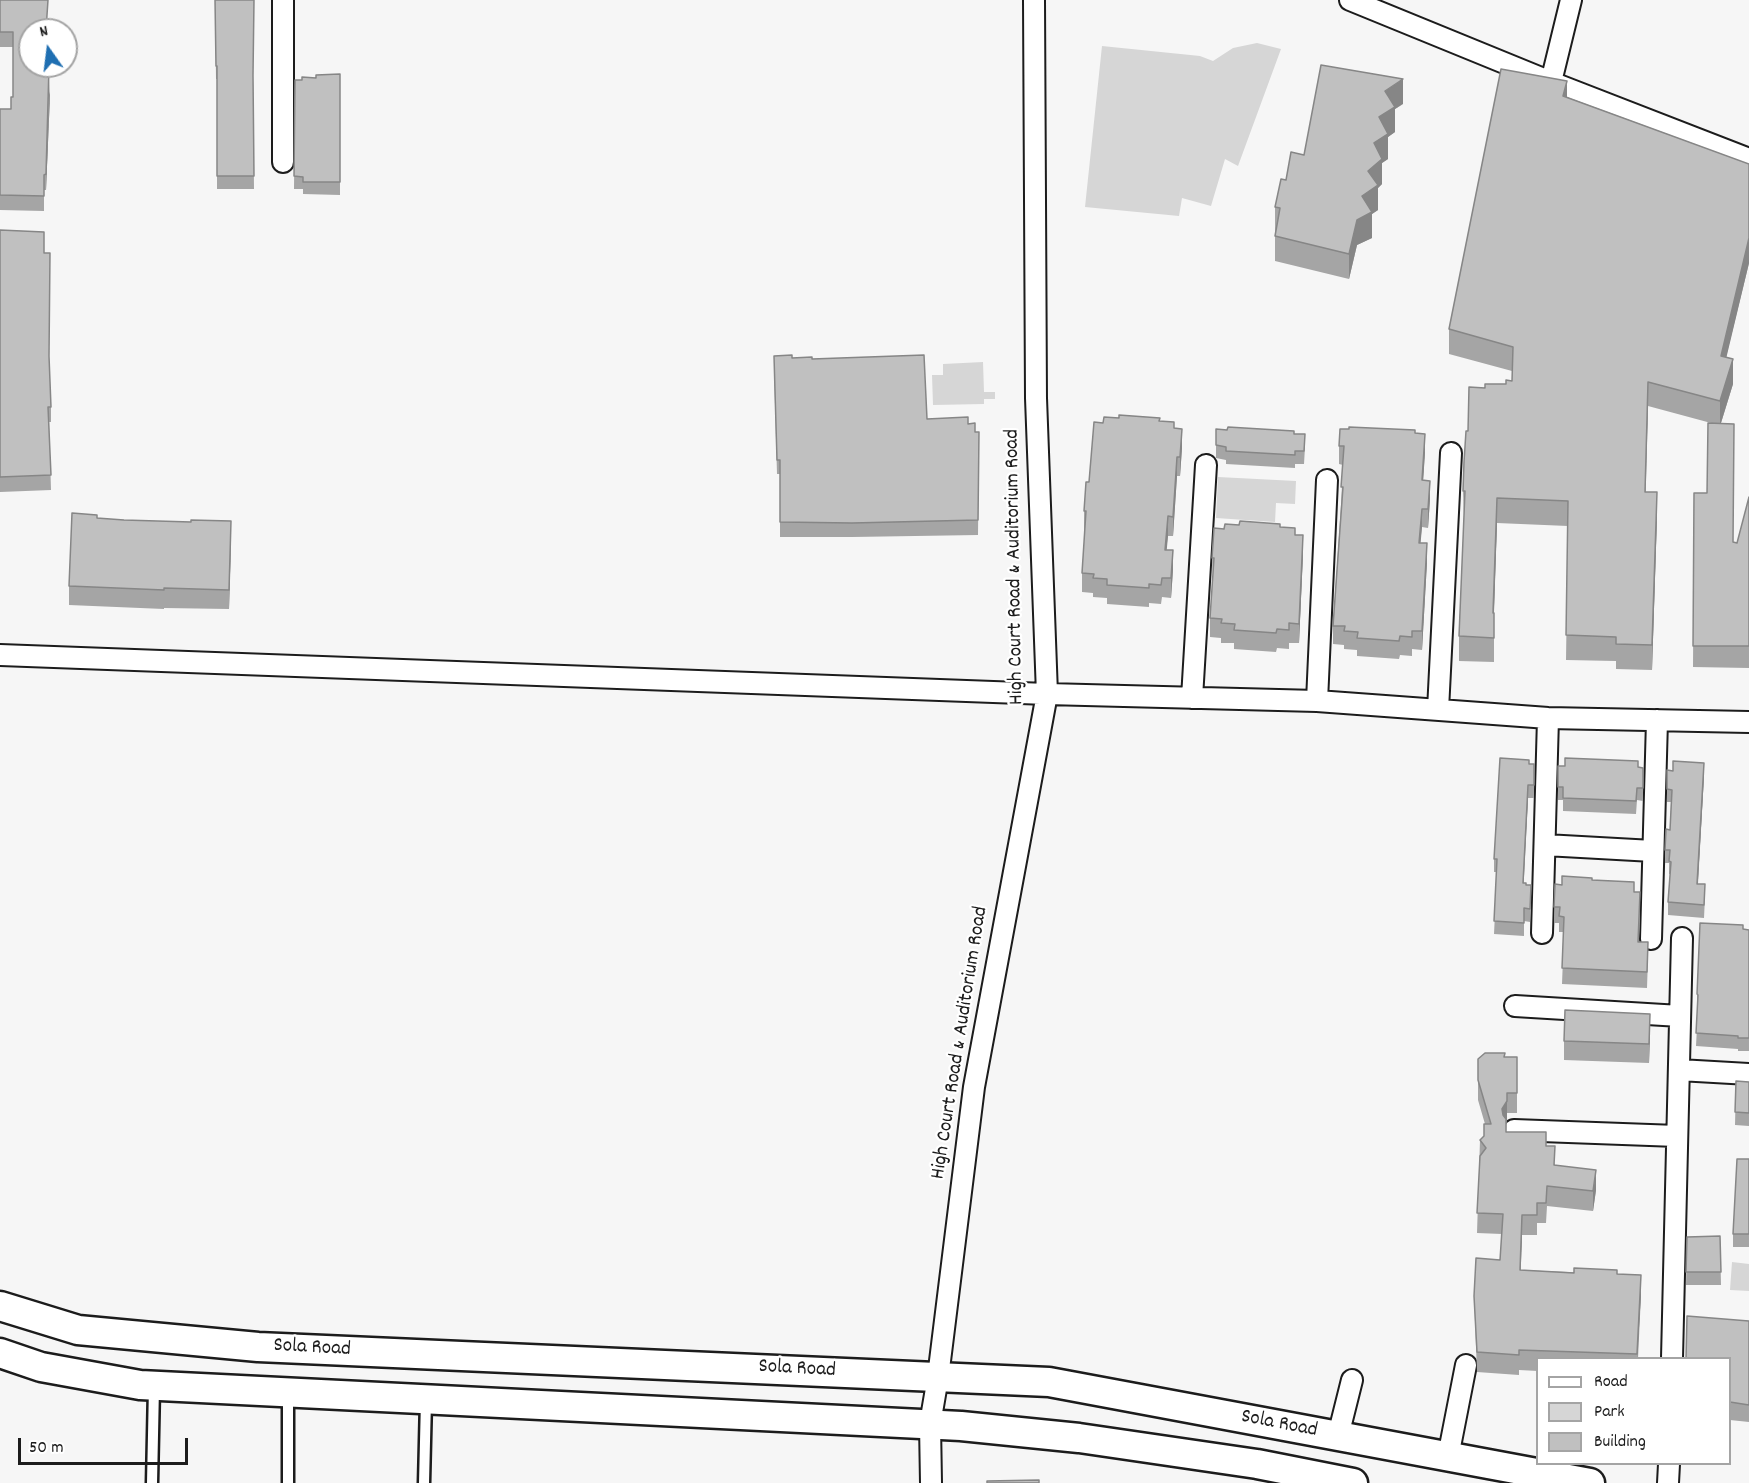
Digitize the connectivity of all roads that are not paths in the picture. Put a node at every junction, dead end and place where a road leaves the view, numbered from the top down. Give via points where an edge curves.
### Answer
1 (283, 0) edge
2 (1034, 0) edge
3 (1350, 0) edge
4 (1571, 0) edge
5 (1551, 82) junction
6 (1749, 159) edge
7 (283, 162) dead end
8 (1451, 453) dead end
9 (1206, 465) dead end
10 (1327, 480) dead end
11 (0, 655) edge
12 (1047, 694) junction
13 (1192, 698) junction
14 (1317, 700) junction
15 (1438, 710) junction
16 (1548, 718) junction
17 (1657, 720) junction
18 (1749, 722) edge
19 (1545, 845) junction
20 (1653, 851) junction
21 (1542, 933) dead end
22 (1682, 938) dead end
23 (1651, 939) dead end
24 (1515, 1006) dead end
25 (1680, 1016) junction
26 (1679, 1070) junction
27 (1749, 1074) edge
28 (1514, 1130) edge
29 (1677, 1136) junction
30 (0, 1306) edge
31 (0, 1353) edge
32 (1672, 1357) edge
33 (1466, 1365) dead end
34 (938, 1377) junction
35 (1352, 1380) dead end
36 (154, 1385) junction
37 (288, 1393) junction
38 (426, 1400) junction
39 (930, 1424) junction
40 (1338, 1436) junction
41 (1182, 1453) junction
42 (1448, 1456) junction
43 (1669, 1465) edge
44 (152, 1483) edge
45 (288, 1483) edge
46 (424, 1483) edge
47 (931, 1483) edge
48 (1257, 1483) edge
49 (1353, 1483) edge
50 (1590, 1483) edge
51 (1668, 1483) edge

1 - 7 street
2 - 12 street, High Court Road & Auditorium Road via 1036,398
3 - 5 street
4 - 5 street
5 - 6 street
8 - 15 street
9 - 13 street
10 - 14 street
11 - 12 street
12 - 13 street
12 - 34 street, High Court Road & Auditorium Road via 974,1087
13 - 14 street
14 - 15 street
15 - 16 street
16 - 17 street
16 - 19 street
17 - 18 street
17 - 20 street
19 - 20 street
19 - 21 street
20 - 23 street
22 - 25 street
24 - 25 street
25 - 26 street
26 - 27 street
26 - 29 street
28 - 29 street
29 - 32 street
30 - 34 main road, Sola Road via 78,1330 258,1347
31 - 36 main road, Sola Road via 41,1367
33 - 42 street
34 - 39 street, High Court Road & Auditorium Road
34 - 40 main road, Sola Road via 1049,1382
35 - 40 street
36 - 37 main road, Sola Road
36 - 44 lane
37 - 38 main road, Sola Road
37 - 45 lane
38 - 39 main road, Sola Road
38 - 46 lane
39 - 41 main road, Sola Road via 1079,1438
39 - 47 street, High Court Road & Auditorium Road
40 - 42 main road, Sola Road
41 - 48 main road
41 - 49 main road, Sola Road
42 - 50 main road, Sola Road
43 - 51 street

